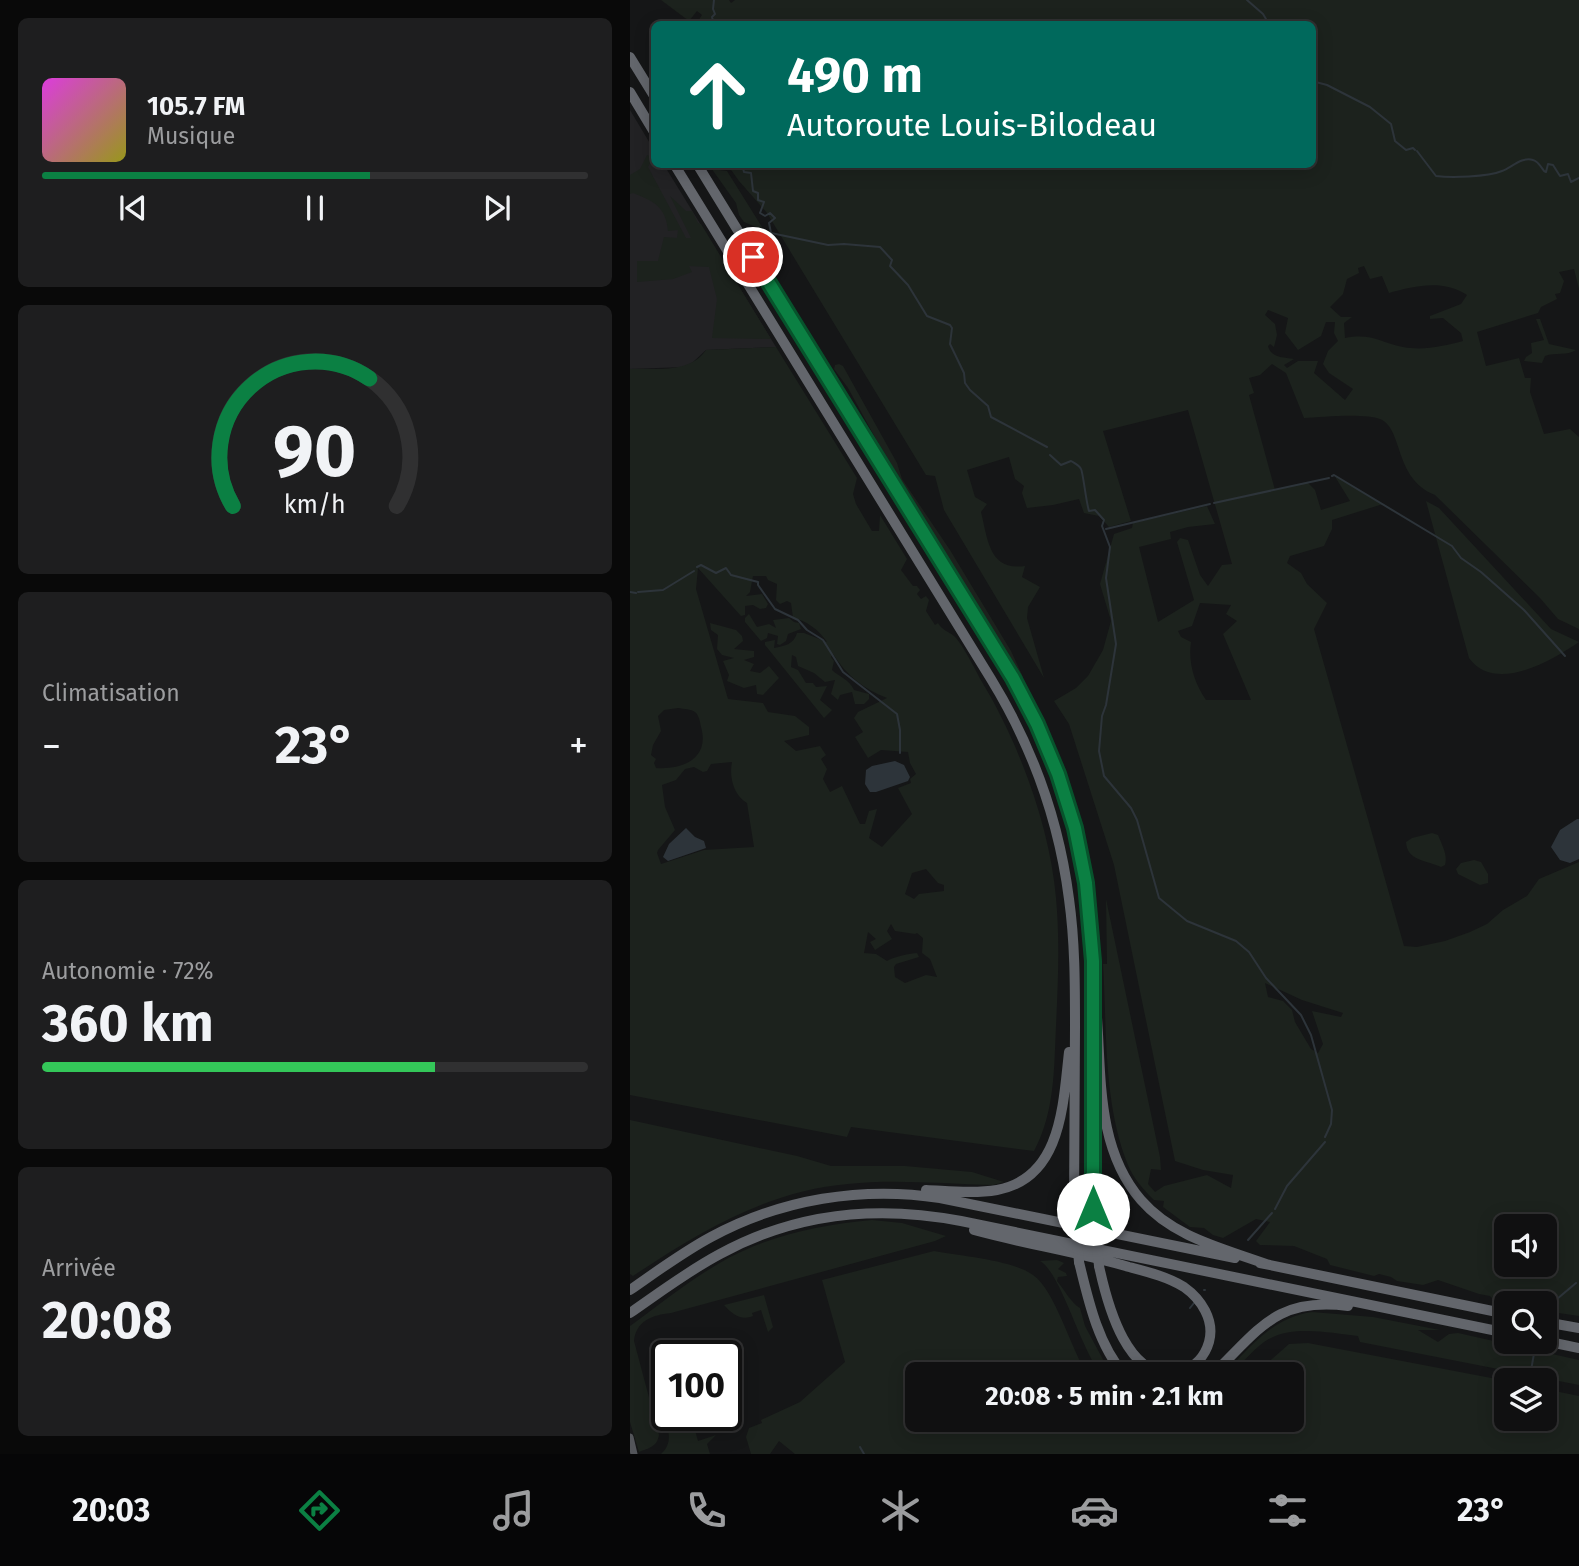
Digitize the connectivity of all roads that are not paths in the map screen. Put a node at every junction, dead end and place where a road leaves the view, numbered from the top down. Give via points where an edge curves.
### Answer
1 (630, 57) edge
2 (651, 91) edge
3 (630, 92) edge
4 (651, 127) edge
5 (676, 168) edge
6 (699, 168) edge
7 (1093, 961) junction
8 (1074, 1010) junction
9 (882, 1193) junction
10 (920, 1214) junction
11 (1266, 1264) junction
12 (630, 1290) edge
13 (1386, 1308) junction
14 (1494, 1311) edge
15 (630, 1313) edge
16 (1557, 1324) edge
17 (1579, 1328) edge
18 (1494, 1330) edge
19 (1557, 1343) edge
20 (1579, 1348) edge
21 (1116, 1362) edge
22 (1225, 1362) edge
23 (630, 1437) edge
24 (634, 1454) edge

1 - 2 highway
3 - 4 highway
5 - 8 highway via 1020,732 1047,800 1066,877 1074,942
6 - 7 highway via 1029,708 1052,758 1075,828 1088,894
7 - 10 highway, bridge via 1093,1213 1099,1266 1119,1330 1139,1361 1168,1373 1198,1361 1209,1342 1209,1321 1199,1301 1178,1283 1110,1261 976,1231
7 - 11 highway via 1105,1117 1125,1178 1147,1207 1174,1228
8 - 9 highway via 1058,1128 1034,1171 1017,1183 992,1191
8 - 21 highway, bridge via 1074,1209 1080,1262 1098,1327
9 - 11 highway via 940,1198
9 - 12 highway via 819,1199 754,1217 694,1247
10 - 13 highway
10 - 15 highway via 842,1215 773,1230 711,1259
11 - 14 highway
13 - 18 highway
13 - 22 highway via 1317,1304 1286,1310 1262,1325
16 - 17 highway
19 - 20 highway
23 - 24 main road

